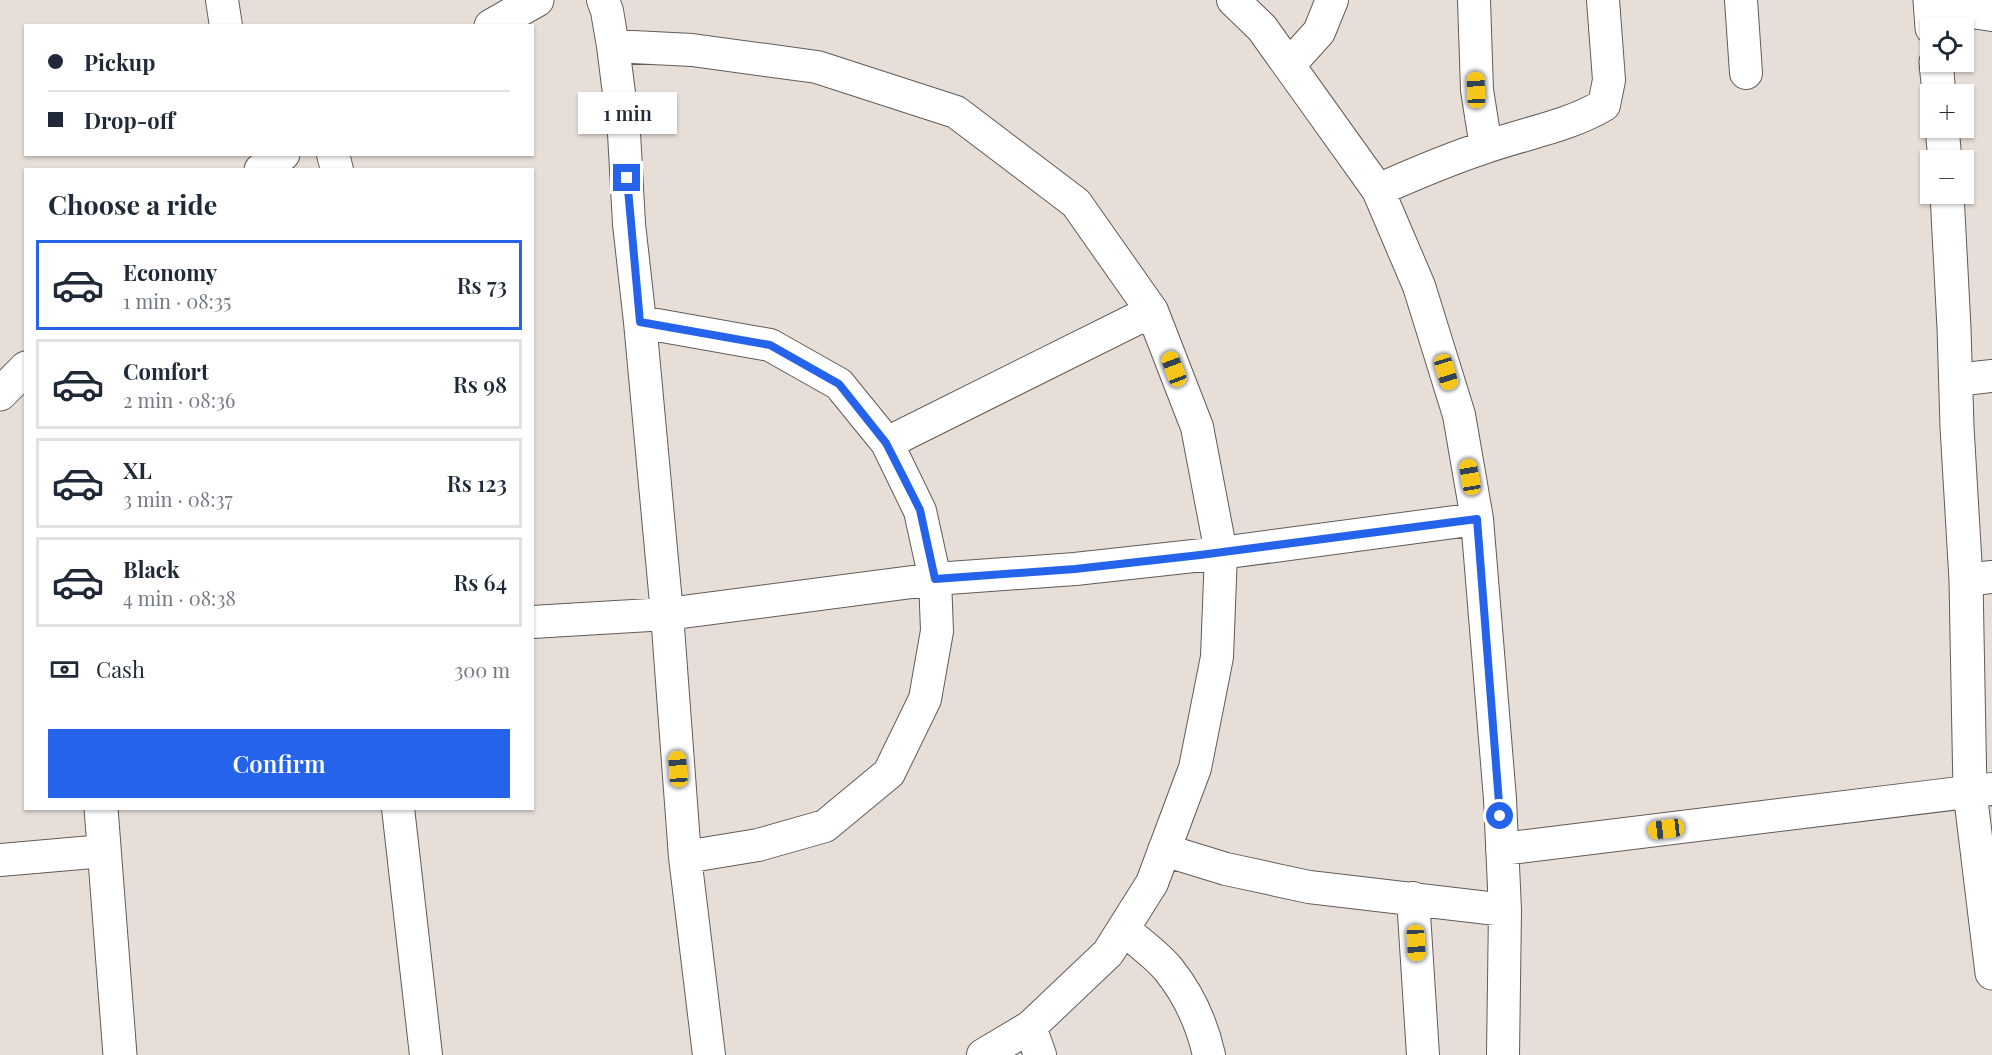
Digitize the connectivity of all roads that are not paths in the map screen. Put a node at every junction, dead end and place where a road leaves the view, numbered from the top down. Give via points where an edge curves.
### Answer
1 (222, 0) edge
2 (603, 0) edge
3 (1233, 0) edge
4 (1332, 0) edge
5 (1474, 0) edge
6 (1602, 0) edge
7 (1741, 0) edge
8 (1931, 12) edge
9 (1992, 15) edge
10 (226, 24) edge
11 (613, 46) junction
12 (1289, 65) junction
13 (1746, 73) dead end
14 (1486, 147) junction
15 (280, 156) edge
16 (264, 168) edge
17 (1378, 190) junction
18 (1947, 204) edge
19 (1152, 311) junction
20 (640, 322) junction
21 (24, 370) edge
22 (1992, 376) edge
23 (1956, 380) junction
24 (0, 394) edge
25 (886, 443) junction
26 (1477, 519) junction
27 (1221, 553) junction
28 (935, 579) junction
29 (1979, 579) edge
30 (667, 614) junction
31 (534, 622) edge
32 (1981, 791) edge
33 (101, 810) edge
34 (398, 810) edge
35 (1502, 849) junction
36 (1164, 850) junction
37 (104, 851) junction
38 (685, 858) junction
39 (0, 860) edge
40 (1413, 898) junction
41 (1505, 910) junction
42 (1122, 929) junction
43 (1991, 962) edge
44 (1035, 1041) edge
45 (120, 1055) edge
46 (426, 1055) edge
47 (709, 1055) edge
48 (983, 1055) edge
49 (1209, 1055) edge
50 (1423, 1055) edge
51 (1503, 1055) edge

1 - 10 street
2 - 11 street
3 - 12 street via 1262,28
4 - 12 street via 1319,32
5 - 14 street via 1476,90
6 - 14 street via 1610,80 1604,105 1587,115
7 - 13 street
8 - 9 street
11 - 19 street via 692,50 817,68 956,112 1076,203
11 - 20 street
12 - 17 street
14 - 17 street
15 - 16 street
17 - 26 street via 1419,286 1459,415
18 - 23 street
19 - 25 street
19 - 27 street via 1197,427
20 - 25 street via 770,345 839,384
20 - 30 street
21 - 24 street
22 - 23 street
23 - 29 street
25 - 28 street via 920,510
26 - 27 street
26 - 35 street
27 - 28 street
27 - 36 street via 1215,668 1195,768
28 - 30 street
28 - 38 street via 937,631 925,699 889,773 825,826 758,845
29 - 32 street
30 - 31 street
30 - 38 street
32 - 35 street
32 - 43 street
33 - 37 street
34 - 46 street
35 - 41 street
36 - 40 street via 1226,869 1309,887
36 - 42 street via 1152,883
37 - 39 street
37 - 45 street
38 - 47 street
40 - 41 street
40 - 50 street
41 - 51 street
42 - 44 street via 1108,953
42 - 49 street via 1168,968 1190,1000
44 - 48 street

